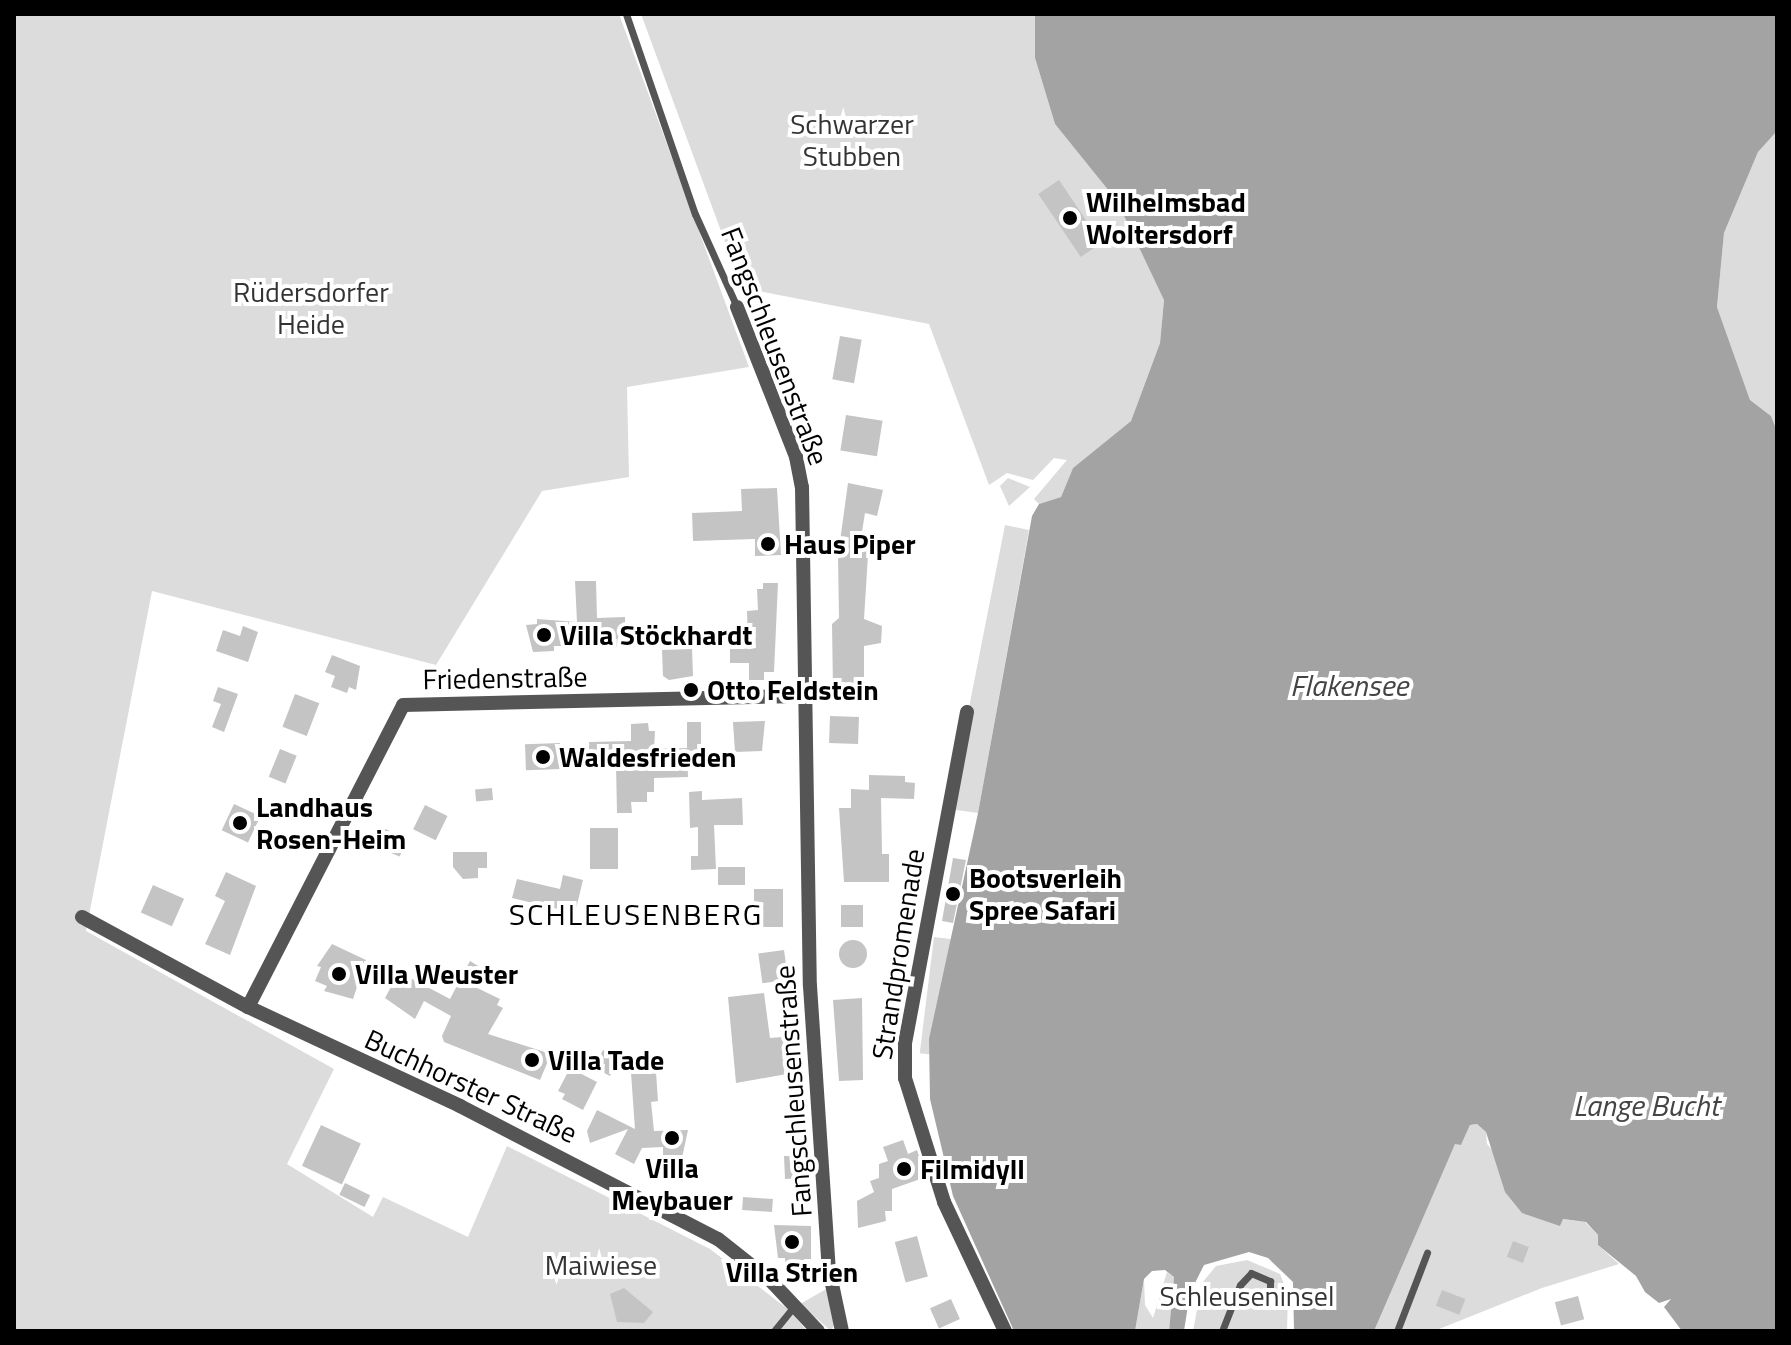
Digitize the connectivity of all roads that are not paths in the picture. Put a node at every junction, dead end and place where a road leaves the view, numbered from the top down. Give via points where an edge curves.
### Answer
1 (626, 14) edge
2 (737, 307) joint
3 (804, 696) junction
4 (967, 712) dead end
5 (82, 917) dead end
6 (248, 1007) junction
7 (1427, 1253) dead end
8 (1270, 1297) dead end
9 (795, 1305) junction
10 (774, 1331) edge
11 (818, 1331) edge
12 (842, 1331) edge
13 (1005, 1331) edge
14 (1222, 1331) edge
15 (1397, 1331) edge

1 - 2 lane, Fangschleusenstraße via 695,214
2 - 3 street, Fangschleusenstraße via 796,457 802,487
3 - 6 street, Friedenstraße via 403,705
3 - 12 street, Fangschleusenstraße via 810,986 829,1270
4 - 13 street, Strandpromenade via 905,1044 905,1078 944,1202
5 - 6 street, Buchhorster Straße
6 - 9 street, Buchhorster Straße via 460,1106 718,1239
7 - 15 lane
8 - 14 lane via 1270,1281 1251,1273 1240,1285
9 - 10 lane
9 - 11 street, Buchhorster Straße

